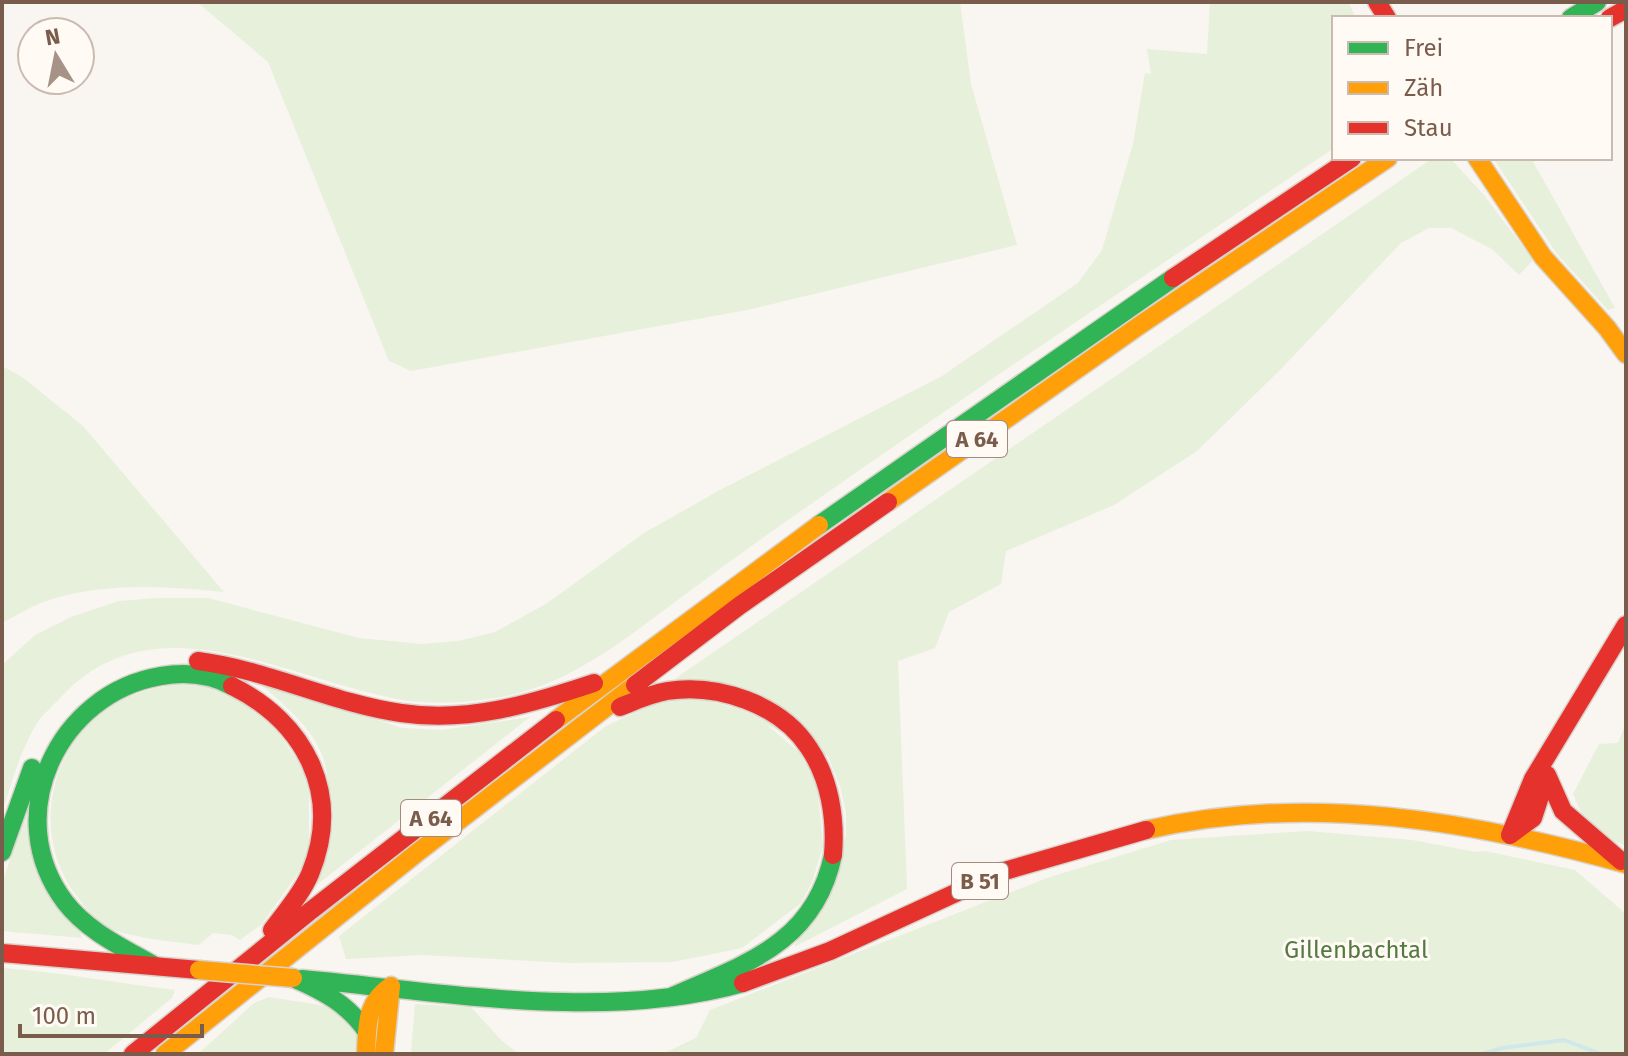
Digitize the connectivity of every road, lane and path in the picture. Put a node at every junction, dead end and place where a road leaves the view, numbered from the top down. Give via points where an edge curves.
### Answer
1 (1597, 2) edge
2 (1574, 16) edge
3 (1349, 160) edge
4 (1385, 160) edge
5 (1478, 160) edge
6 (1626, 354) edge
7 (1626, 625) edge
8 (613, 676) junction
9 (574, 731) junction
10 (1556, 743) junction
11 (1547, 775) junction
12 (1395, 816) junction
13 (1510, 835) junction
14 (2, 852) edge
15 (1625, 867) edge
16 (2, 953) edge
17 (249, 959) junction
18 (282, 959) junction
19 (155, 966) junction
20 (293, 978) junction
21 (391, 986) junction
22 (673, 996) junction
23 (367, 1032) junction
24 (133, 1054) edge
25 (165, 1054) edge
26 (187, 1054) edge
27 (366, 1054) edge
28 (384, 1054) edge

1 - 2 main road
3 - 8 main road, A 64 via 852,500
4 - 9 main road, A 64 via 751,598
5 - 6 main road via 1543,257
7 - 10 main road
8 - 14 main road via 518,708 447,717 369,707 225,663 183,659 125,669 68,705 46,735
8 - 17 main road, A 64
9 - 18 main road, A 64
9 - 22 main road via 654,693 677,688 716,691 756,705 801,737 830,795 834,854 809,912 768,951
10 - 11 main road
10 - 13 main road via 1533,779
11 - 13 main road via 1534,820
11 - 15 main road via 1563,811
12 - 13 main road, B 51
12 - 15 main road, B 51
12 - 22 main road, B 51 via 1268,813 1153,829 989,877 786,970
13 - 15 main road, B 51
16 - 19 main road, B 51
17 - 19 main road via 302,891 314,860 321,832 316,779 296,735 277,712 251,694 193,674 156,674 99,699 58,741 45,771 37,822 48,872 69,907 90,927
17 - 24 main road, A 64
18 - 25 main road, A 64
18 - 26 main road
19 - 20 main road, B 51, bridge
20 - 21 main road, B 51
20 - 23 main road via 344,1002
21 - 22 main road, B 51 via 546,1000
21 - 23 main road via 372,1000
21 - 28 main road
23 - 27 main road

